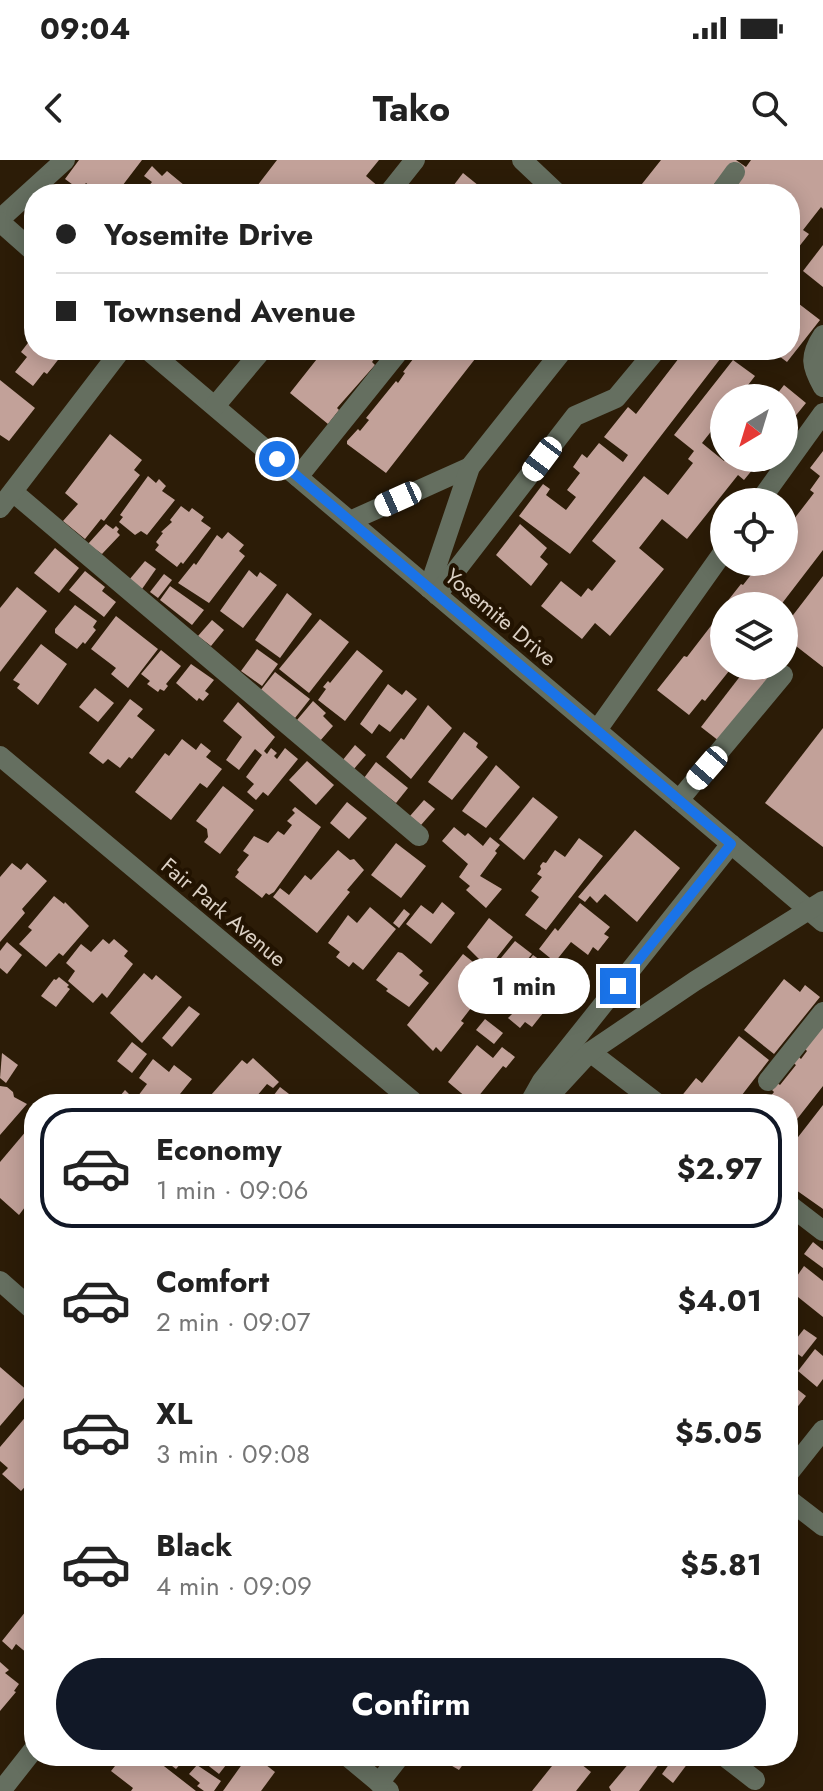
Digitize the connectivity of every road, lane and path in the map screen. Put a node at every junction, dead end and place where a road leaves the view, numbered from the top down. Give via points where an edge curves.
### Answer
1 (65, 160) edge
2 (415, 160) edge
3 (522, 160) edge
4 (740, 165) edge
5 (39, 184) edge
6 (396, 184) edge
7 (547, 184) edge
8 (726, 184) edge
9 (24, 198) edge
10 (0, 221) edge
11 (24, 243) edge
12 (823, 335) edge
13 (113, 360) edge
14 (160, 360) edge
15 (254, 360) edge
16 (392, 360) edge
17 (555, 360) edge
18 (648, 360) edge
19 (823, 387) edge
20 (215, 406) junction
21 (823, 413) edge
22 (470, 467) junction
23 (298, 477) junction
24 (769, 488) edge
25 (6, 500) edge
26 (350, 521) junction
27 (710, 571) edge
28 (433, 591) junction
29 (779, 680) edge
30 (597, 730) junction
31 (0, 756) edge
32 (679, 800) junction
33 (419, 836) dead end
34 (731, 844) junction
35 (818, 911) edge
36 (823, 1012) edge
37 (590, 1052) junction
38 (768, 1081) dead end
39 (404, 1094) edge
40 (535, 1094) edge
41 (551, 1094) edge
42 (645, 1094) edge
43 (798, 1212) edge
44 (823, 1231) edge
45 (0, 1281) edge
46 (24, 1302) edge
47 (823, 1430) edge
48 (798, 1461) edge
49 (798, 1507) edge
50 (823, 1526) edge
51 (24, 1762) edge
52 (359, 1766) edge
53 (395, 1766) edge
54 (737, 1766) edge
55 (755, 1780) dead end
56 (384, 1787) edge
57 (1, 1791) edge

1 - 5 street
2 - 6 street
3 - 7 street
4 - 8 street
9 - 10 street
10 - 11 street
12 - 19 street via 812,369
13 - 25 street
14 - 20 street, Yosemite Drive
15 - 20 street
16 - 23 street
17 - 22 street
18 - 28 street via 616,398 575,416
20 - 23 street, Yosemite Drive
21 - 24 street
22 - 26 street
22 - 28 street
23 - 26 street, Yosemite Drive
25 - 33 street
26 - 28 street, Yosemite Drive
27 - 30 street
28 - 30 street, Yosemite Drive
29 - 32 street
30 - 32 street, Yosemite Drive
31 - 39 street, Fair Park Avenue
32 - 34 street, Yosemite Drive
34 - 35 street, Yosemite Drive
34 - 40 street
35 - 37 street via 695,981
36 - 38 street
37 - 41 street
37 - 42 street
43 - 44 street
45 - 46 street
47 - 48 street
49 - 50 street
51 - 57 street
52 - 56 street
53 - 56 street
54 - 55 street

